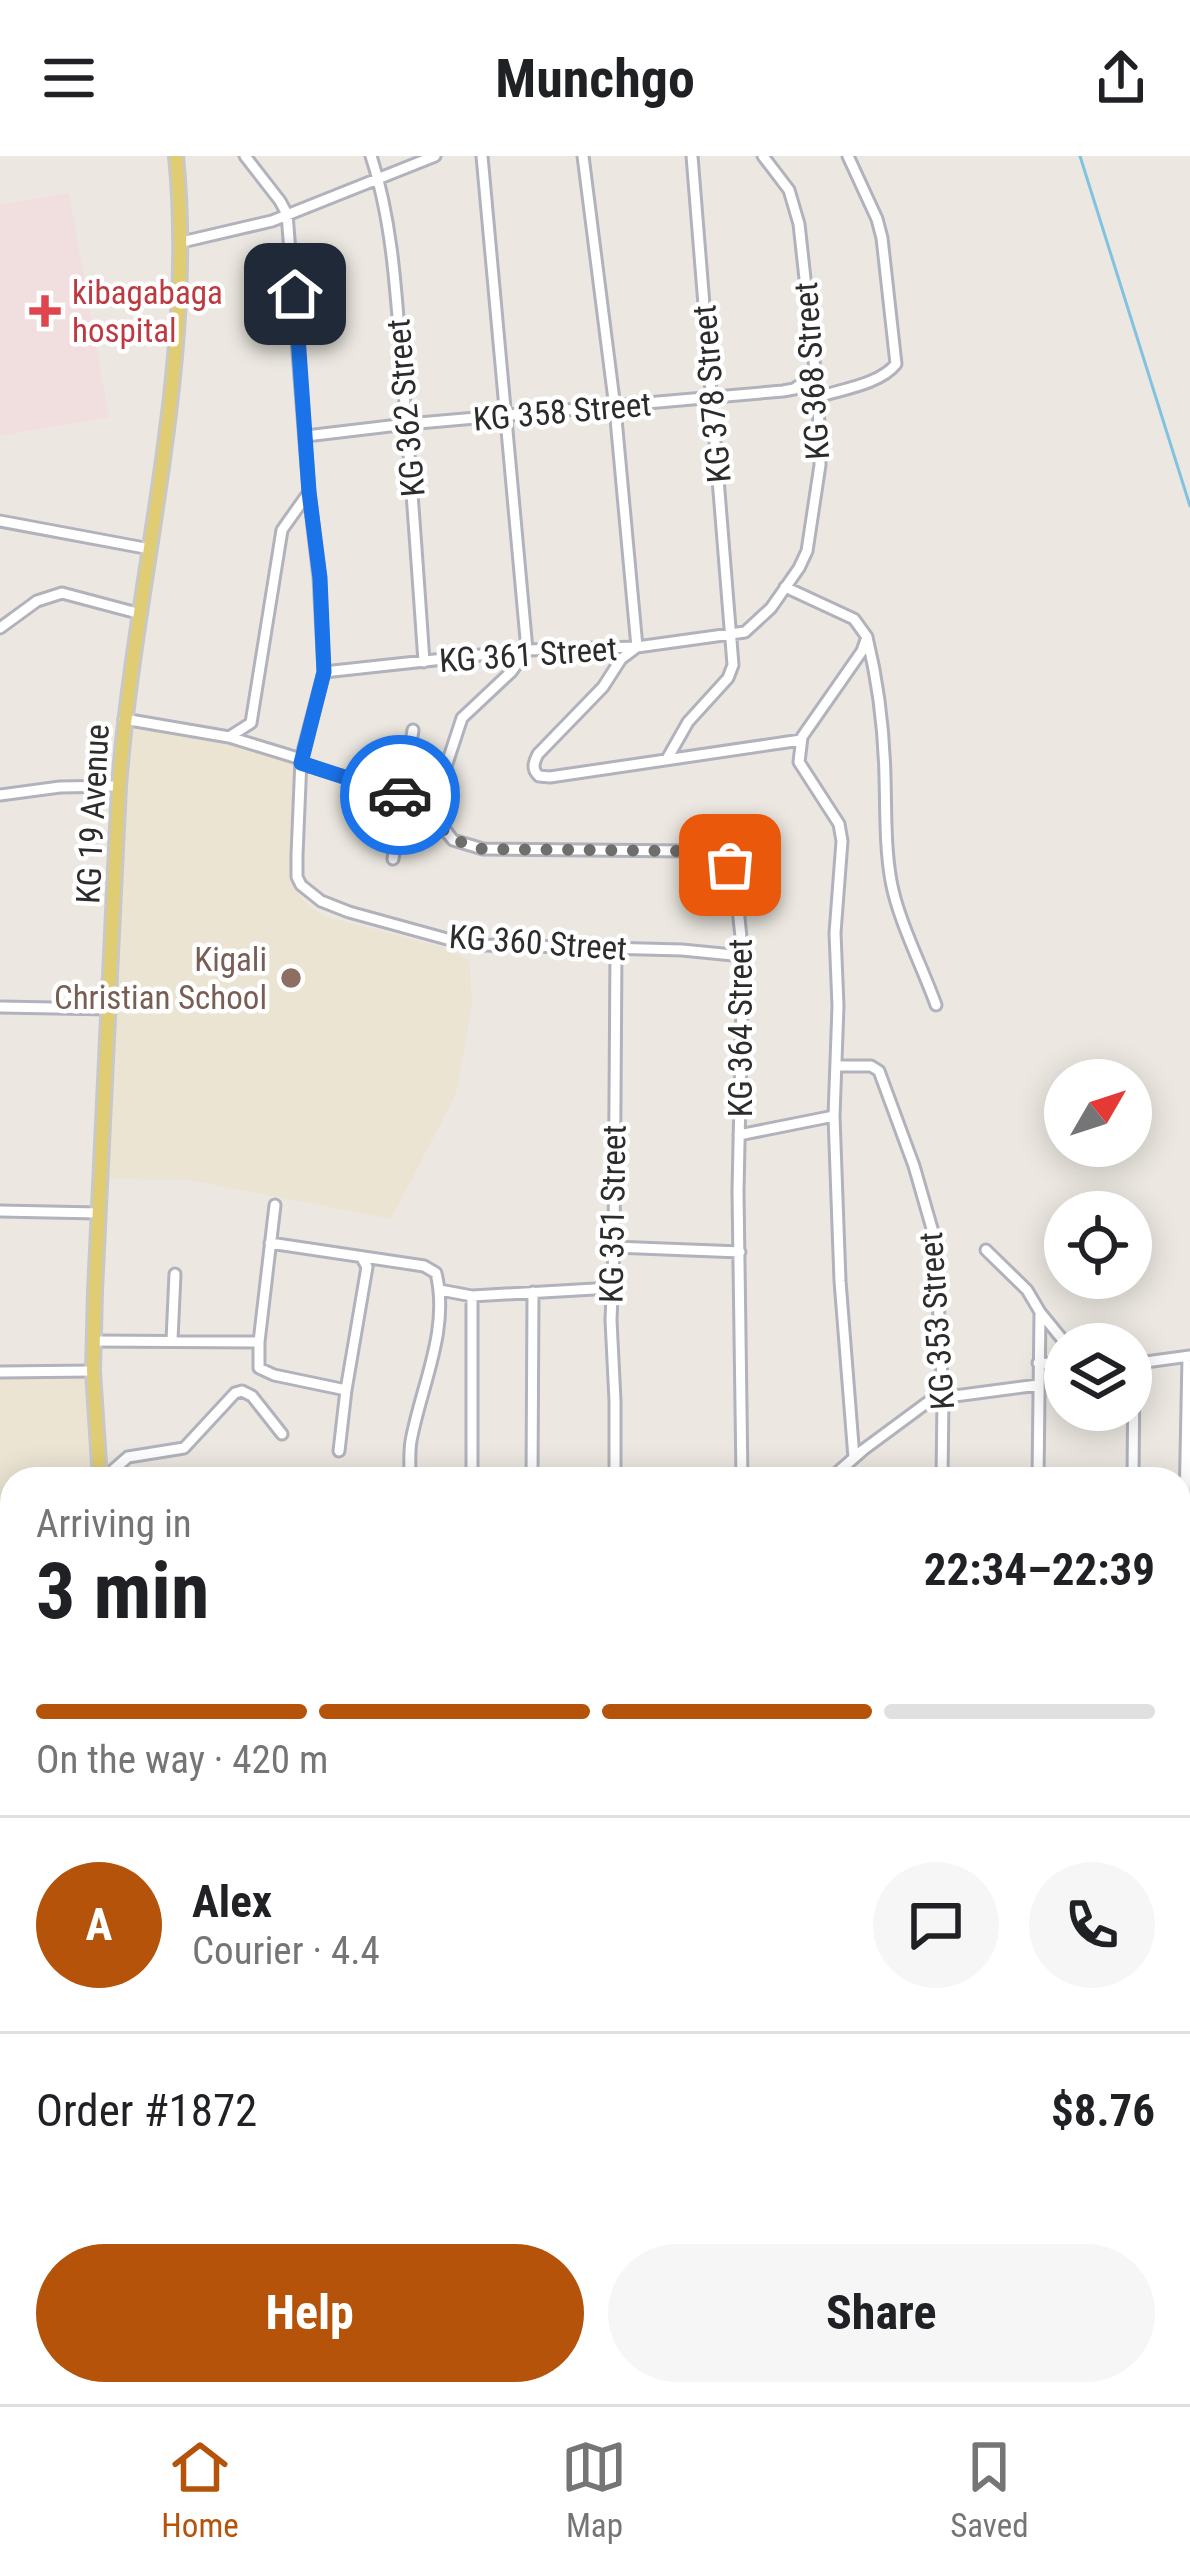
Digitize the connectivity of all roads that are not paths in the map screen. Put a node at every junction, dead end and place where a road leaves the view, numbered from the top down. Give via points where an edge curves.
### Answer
1 (176, 156) edge
2 (245, 156) edge
3 (371, 156) edge
4 (435, 156) edge
5 (482, 156) edge
6 (584, 156) edge
7 (692, 156) edge
8 (763, 156) edge
9 (848, 156) edge
10 (379, 180) junction
11 (287, 214) junction
12 (182, 242) junction
13 (814, 375) junction
14 (712, 397) junction
15 (818, 397) junction
16 (615, 407) junction
17 (506, 416) junction
18 (407, 424) junction
19 (306, 436) junction
20 (309, 492) junction
21 (0, 521) edge
22 (150, 549) junction
23 (785, 587) junction
24 (141, 614) junction
25 (0, 628) edge
26 (730, 633) junction
27 (867, 637) junction
28 (637, 646) junction
29 (527, 650) junction
30 (424, 662) junction
31 (324, 672) junction
32 (124, 718) junction
33 (413, 730) dead end
34 (229, 737) junction
35 (801, 740) junction
36 (667, 759) junction
37 (301, 761) junction
38 (119, 786) junction
39 (0, 795) edge
40 (401, 799) junction
41 (431, 808) junction
42 (393, 859) dead end
43 (616, 949) junction
44 (743, 956) junction
45 (937, 1005) dead end
46 (0, 1006) edge
47 (109, 1009) junction
48 (836, 1066) junction
49 (834, 1116) junction
50 (739, 1135) junction
51 (275, 1204) dead end
52 (0, 1211) edge
53 (98, 1213) junction
54 (271, 1243) junction
55 (614, 1247) junction
56 (986, 1250) dead end
57 (740, 1252) junction
58 (362, 1258) junction
59 (175, 1274) dead end
60 (612, 1288) junction
61 (440, 1290) junction
62 (532, 1292) junction
63 (472, 1296) junction
64 (1040, 1312) junction
65 (1049, 1323) edge
66 (172, 1340) junction
67 (93, 1341) junction
68 (259, 1342) junction
69 (1189, 1357) edge
70 (1152, 1362) edge
71 (1038, 1363) junction
72 (1044, 1363) edge
73 (93, 1371) junction
74 (0, 1372) edge
75 (1038, 1385) junction
76 (346, 1390) junction
77 (943, 1397) junction
78 (1133, 1431) edge
79 (282, 1434) dead end
80 (339, 1451) dead end
81 (854, 1458) junction
82 (100, 1467) edge
83 (116, 1467) edge
84 (410, 1467) edge
85 (472, 1467) edge
86 (532, 1467) edge
87 (615, 1467) edge
88 (742, 1467) edge
89 (844, 1467) edge
90 (942, 1467) edge
91 (1038, 1467) edge
92 (1133, 1467) edge
93 (1187, 1467) edge

1 - 12 main road, KG 19 Avenue
2 - 11 street
3 - 10 street, KG 362 Street
4 - 10 street
5 - 17 street
6 - 16 street
7 - 14 street, KG 378 Street
8 - 13 street, KG 368 Street via 794,202
9 - 15 street via 880,230 896,364
10 - 11 street
10 - 18 street, KG 362 Street
11 - 12 street
11 - 19 street, KG 360 Street
12 - 22 main road, KG 19 Avenue
13 - 14 street, KG 358 Street via 794,389
13 - 15 street, KG 368 Street
14 - 16 street, KG 358 Street
14 - 26 street, KG 378 Street
15 - 23 street, KG 368 Street via 810,538
16 - 17 street, KG 358 Street
16 - 28 street
17 - 18 street, KG 358 Street
17 - 29 street
18 - 19 street, KG 358 Street
18 - 30 street, KG 362 Street
19 - 20 street, KG 360 Street
20 - 31 street, KG 360 Street
20 - 34 street via 282,530 251,723
21 - 22 street
22 - 24 main road, KG 19 Avenue
23 - 26 street, KG 368 Street via 756,623
23 - 27 street via 854,619
24 - 25 street via 62,593
24 - 32 main road, KG 19 Avenue
26 - 28 street, KG 361 Street
26 - 36 street, KG 378 Street via 732,672
27 - 35 street
27 - 45 street via 884,746 891,884
28 - 29 street, KG 361 Street
28 - 36 street via 533,767 550,777
29 - 30 street, KG 361 Street
29 - 41 street via 462,718
30 - 31 street, KG 361 Street
31 - 37 street, KG 360 Street
32 - 34 street
32 - 38 main road, KG 19 Avenue
33 - 40 street
34 - 37 street
35 - 36 street
35 - 48 street via 802,770 842,841
37 - 40 street
37 - 43 street, KG 360 Street via 297,877 311,895 447,939
38 - 39 street
38 - 47 main road, KG 19 Avenue
40 - 41 street
40 - 42 street
41 - 44 street, KG 364 Street via 453,840 483,849 688,851 722,861 737,881
43 - 44 street, KG 360 Street
43 - 55 street, KG 351 Street
44 - 50 street, KG 364 Street
46 - 47 street
47 - 53 main road, KG 19 Avenue
48 - 49 street
48 - 77 street, KG 353 Street via 879,1071 914,1166 935,1239
49 - 50 street
49 - 81 street
50 - 57 street, KG 364 Street
51 - 54 street
52 - 53 street
53 - 67 main road, KG 19 Avenue
54 - 58 street
54 - 68 street
55 - 57 street
55 - 60 street, KG 351 Street
56 - 64 street
57 - 88 street, KG 364 Street
58 - 61 street via 424,1266 436,1273
58 - 76 street via 367,1267
59 - 66 street
60 - 62 street
60 - 87 street, KG 351 Street
61 - 63 street
61 - 84 street
62 - 63 street
62 - 86 street
63 - 85 street
64 - 65 street
64 - 71 street
66 - 67 street
66 - 68 street
67 - 73 main road, KG 19 Avenue
68 - 76 street via 265,1373
69 - 70 street
69 - 93 street
71 - 72 street
71 - 75 street
73 - 74 street
73 - 82 main road, KG 19 Avenue
75 - 77 street
75 - 91 street
76 - 80 street
77 - 81 street
77 - 90 street, KG 353 Street
78 - 92 street
79 - 83 street via 242,1391 184,1448 128,1457
81 - 89 street

